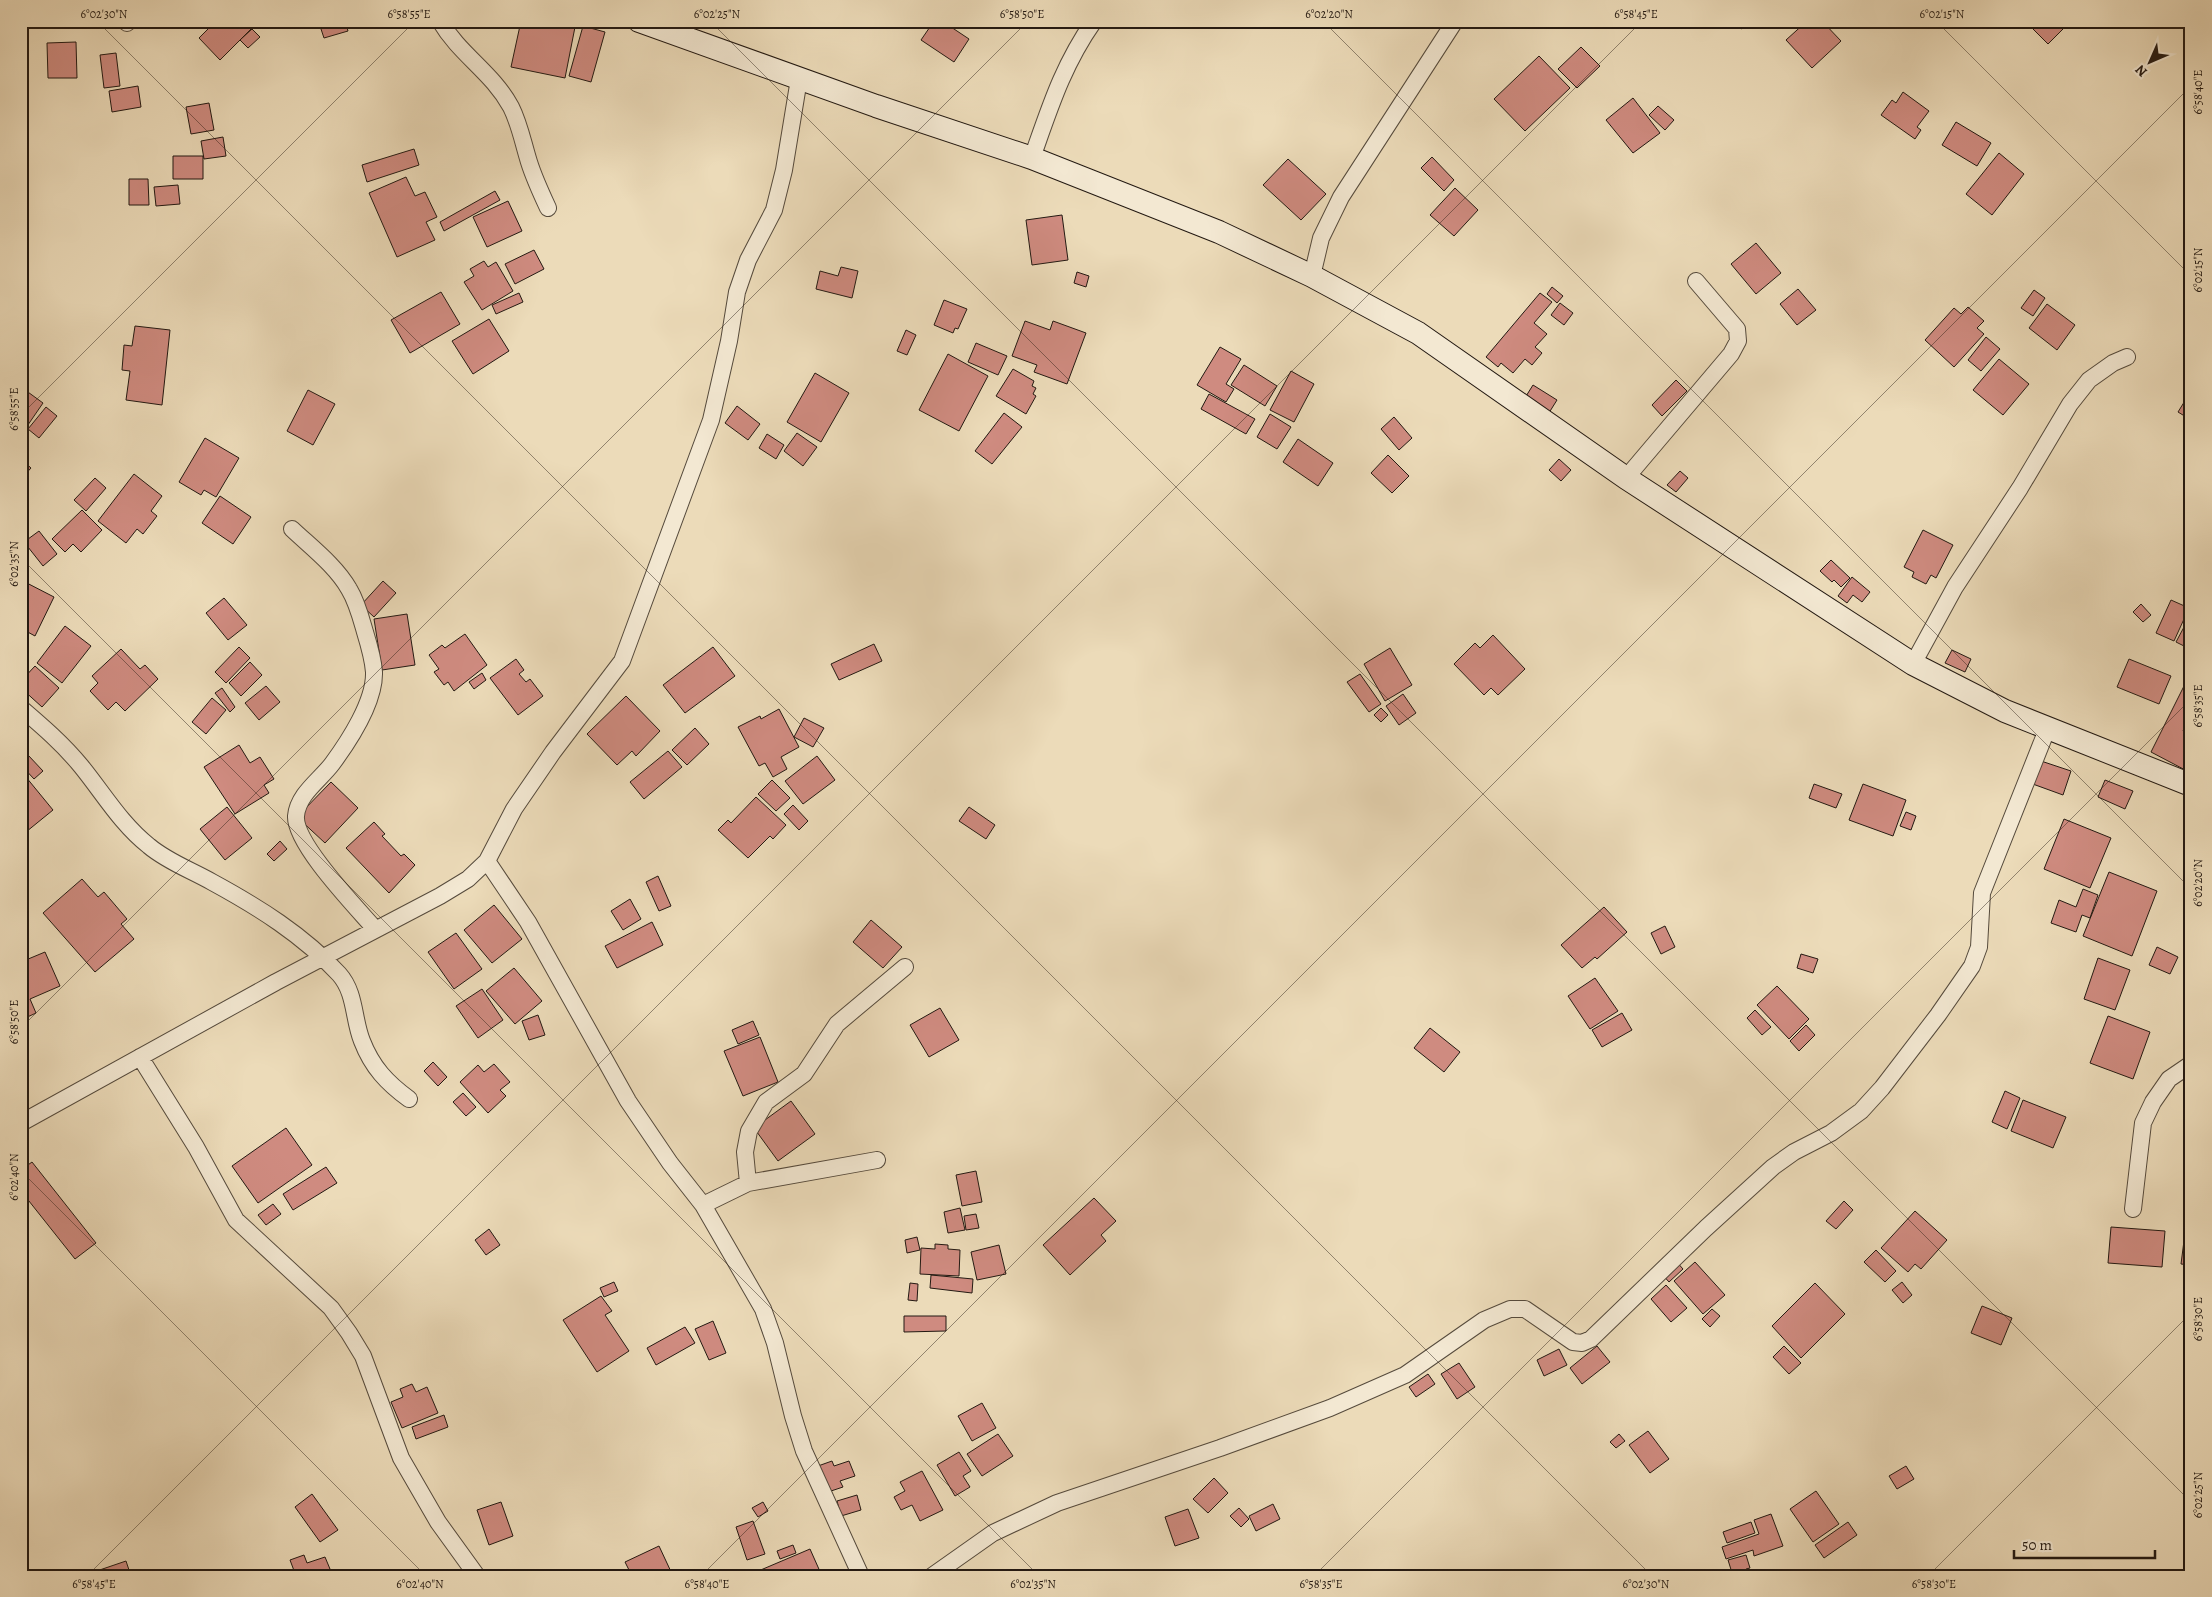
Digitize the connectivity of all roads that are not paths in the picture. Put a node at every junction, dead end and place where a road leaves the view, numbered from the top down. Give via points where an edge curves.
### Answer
1 (440, 21) edge
2 (639, 21) edge
3 (1094, 21) edge
4 (1455, 21) edge
5 (798, 79) junction
6 (1032, 158) junction
7 (548, 208) dead end
8 (1312, 276) junction
9 (1696, 281) dead end
10 (2127, 357) dead end
11 (1626, 478) junction
12 (292, 529) dead end
13 (1913, 664) junction
14 (21, 708) edge
15 (2048, 727) junction
16 (2191, 785) edge
17 (486, 862) junction
18 (375, 929) junction
19 (322, 957) junction
20 (905, 967) dead end
21 (140, 1057) junction
22 (2191, 1064) edge
23 (409, 1099) dead end
24 (21, 1123) edge
25 (878, 1160) dead end
26 (748, 1183) junction
27 (703, 1205) junction
28 (2133, 1209) dead end
29 (477, 1576) edge
30 (861, 1576) edge
31 (932, 1576) edge

1 - 7 street via 451,40 492,79 510,106
2 - 5 street
3 - 6 street via 1076,46 1058,83
4 - 8 street via 1341,197 1321,238
5 - 6 street
5 - 17 street via 784,170 774,210 748,260 737,292 711,420 622,661 525,793
6 - 8 street via 1219,232
8 - 11 street via 1418,333
9 - 11 street via 1737,329 1738,341 1731,354
10 - 13 street via 2089,380 2070,404 1955,587
11 - 13 street
12 - 18 street via 328,563 349,589 361,616 374,674 371,692 355,731 301,799 296,816 300,836 324,870
13 - 15 street via 2006,711
14 - 19 street via 63,745 124,822 150,847 287,927
15 - 16 street
15 - 31 street via 1982,893 1979,948 1972,966 1938,1015 1861,1111 1774,1167 1591,1339 1573,1342 1526,1309 1510,1309 1484,1320 1405,1374 1321,1412 1057,1503 993,1533
17 - 18 street via 468,879
17 - 27 street via 528,922 628,1101
18 - 19 street
19 - 21 street
19 - 23 street via 341,976 352,995 362,1042 374,1064 387,1083
20 - 26 street via 836,1024 804,1074 766,1102 749,1131 745,1152
21 - 24 street
21 - 29 street via 196,1147 236,1220 330,1308 349,1333 363,1356 401,1458 438,1522
22 - 28 street via 2169,1079 2143,1124
25 - 26 street
26 - 27 street
27 - 30 street via 763,1309 804,1451

